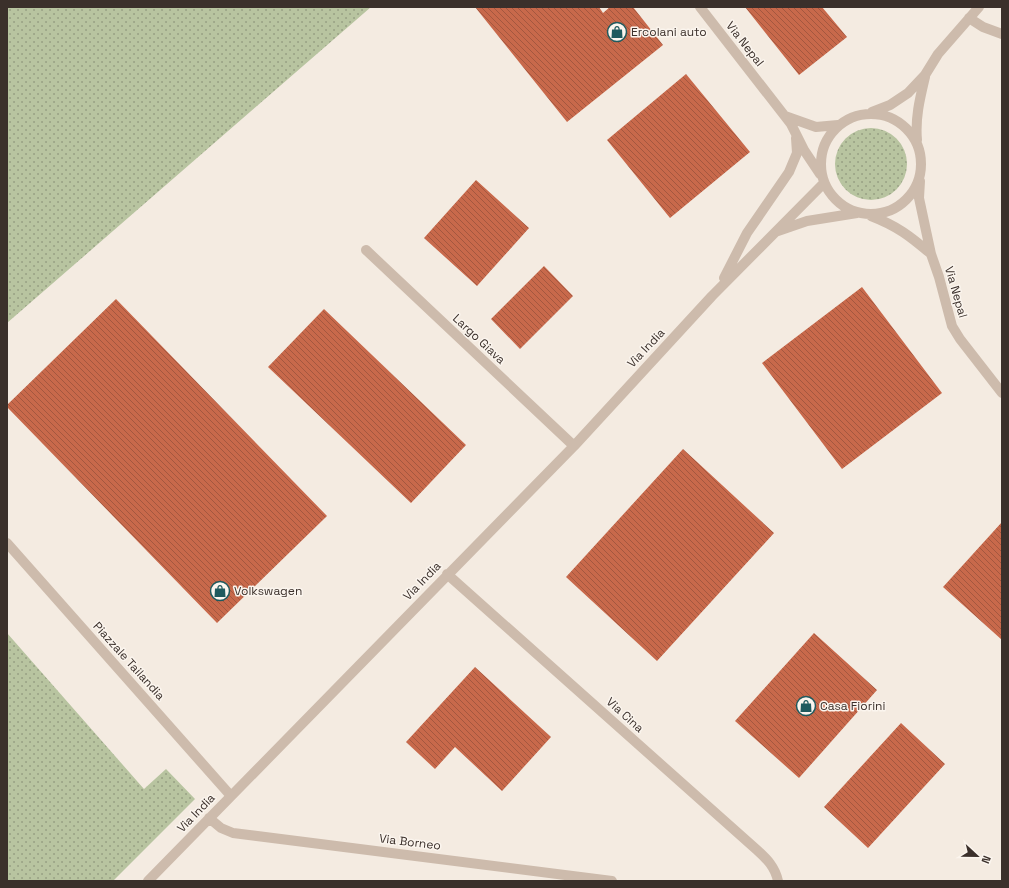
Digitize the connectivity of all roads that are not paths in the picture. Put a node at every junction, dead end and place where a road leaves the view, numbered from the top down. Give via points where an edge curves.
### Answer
1 (700, 7) edge
2 (979, 7) edge
3 (969, 18) junction
4 (1002, 34) edge
5 (925, 75) junction
6 (870, 113) junction
7 (785, 116) junction
8 (838, 125) junction
9 (796, 134) junction
10 (917, 142) junction
11 (920, 176) junction
12 (823, 180) junction
13 (861, 213) junction
14 (776, 232) junction
15 (366, 250) dead end
16 (931, 254) junction
17 (712, 296) junction
18 (1002, 392) edge
19 (574, 446) junction
20 (7, 543) edge
21 (447, 574) junction
22 (231, 796) junction
23 (209, 818) junction
24 (148, 881) edge
25 (612, 881) edge
26 (778, 881) edge

1 - 7 street, Via Nepal
2 - 3 street
3 - 4 street
3 - 5 street via 938,54
5 - 6 street via 908,93 890,105
5 - 10 street via 917,111
6 - 8 street, Via Nepal via 853,116
6 - 10 street, Via Nepal via 898,121 909,130
7 - 8 street, Via Nepal via 816,127
7 - 9 street, Via Nepal
8 - 12 street, Via Nepal via 828,136 822,149 820,163
9 - 12 street, Via Nepal
9 - 17 street, Via India via 797,153 789,172 747,233 729,270
10 - 11 street, Via Nepal via 921,159
11 - 13 street, Via Nepal via 914,190 893,210 879,214
11 - 16 street, Via Nepal via 919,198
12 - 13 street, Via Nepal via 831,196 843,206
12 - 14 street, Via India
13 - 14 street, Via India via 807,221
13 - 16 street, Via Nepal via 890,223
14 - 17 street, Via India
15 - 19 street, Largo Giava
16 - 18 street, Via Nepal via 952,326
17 - 19 street, Via India
19 - 21 street, Via India
20 - 22 street, Piazzale Tailandia
21 - 22 street, Via India
21 - 26 street, Via Cina via 757,850 776,872
22 - 23 street, Via India
23 - 24 street, Via India
23 - 25 street, Via Borneo via 221,828 234,833

